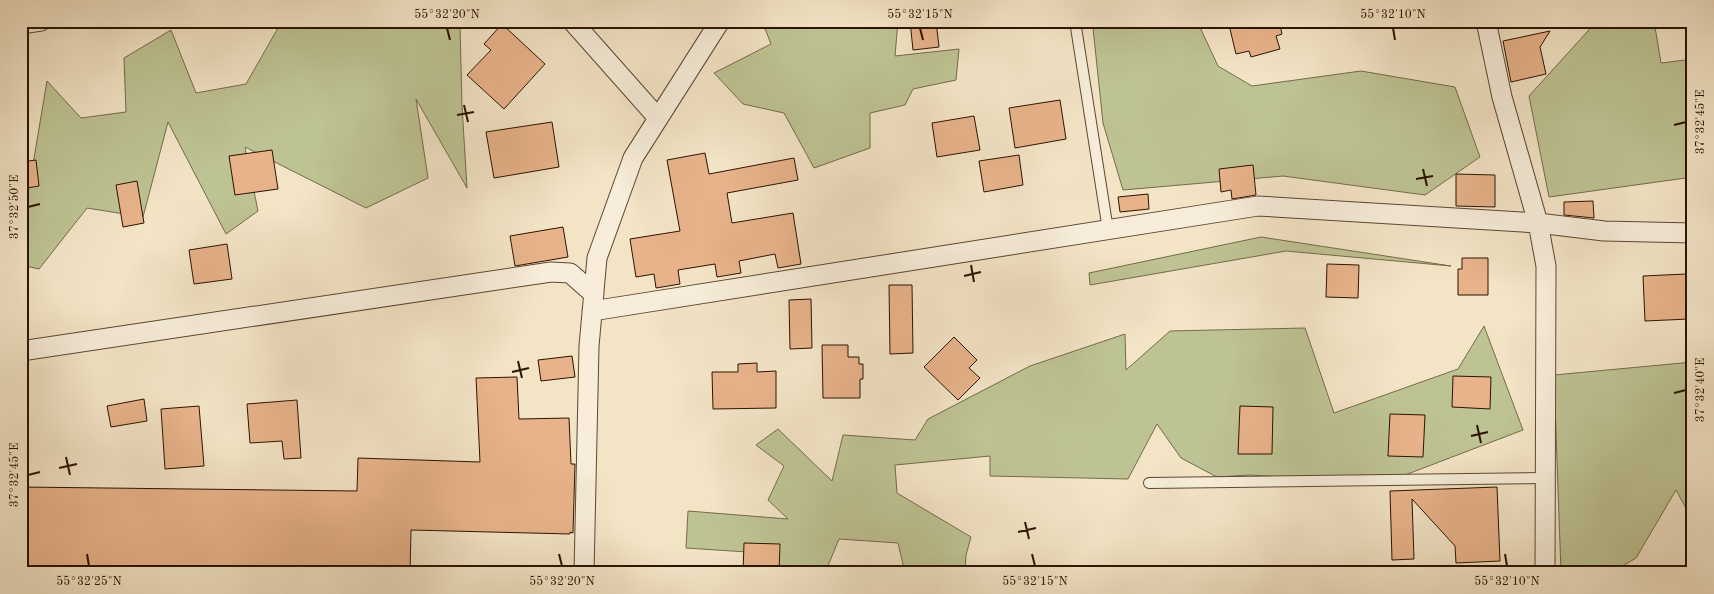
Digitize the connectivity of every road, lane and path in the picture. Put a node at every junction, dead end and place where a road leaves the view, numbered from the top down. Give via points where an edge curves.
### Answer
1 (41, 21) edge
2 (572, 21) edge
3 (720, 21) edge
4 (1075, 21) edge
5 (1486, 21) edge
6 (21, 24) edge
7 (658, 118) junction
8 (1538, 223) junction
9 (1108, 230) junction
10 (1693, 233) edge
11 (593, 302) junction
12 (21, 351) edge
13 (1546, 478) junction
14 (1149, 483) dead end
15 (584, 573) edge
16 (1545, 573) edge

1 - 6 street
2 - 7 street
3 - 7 street
4 - 9 lane
5 - 8 street via 1502,97
7 - 11 street via 633,158 597,258
8 - 9 street via 1258,206
8 - 10 street via 1604,232
8 - 13 street via 1546,266
9 - 11 street
11 - 12 street via 570,273 551,272
11 - 15 street via 589,346
13 - 14 lane
13 - 16 street

